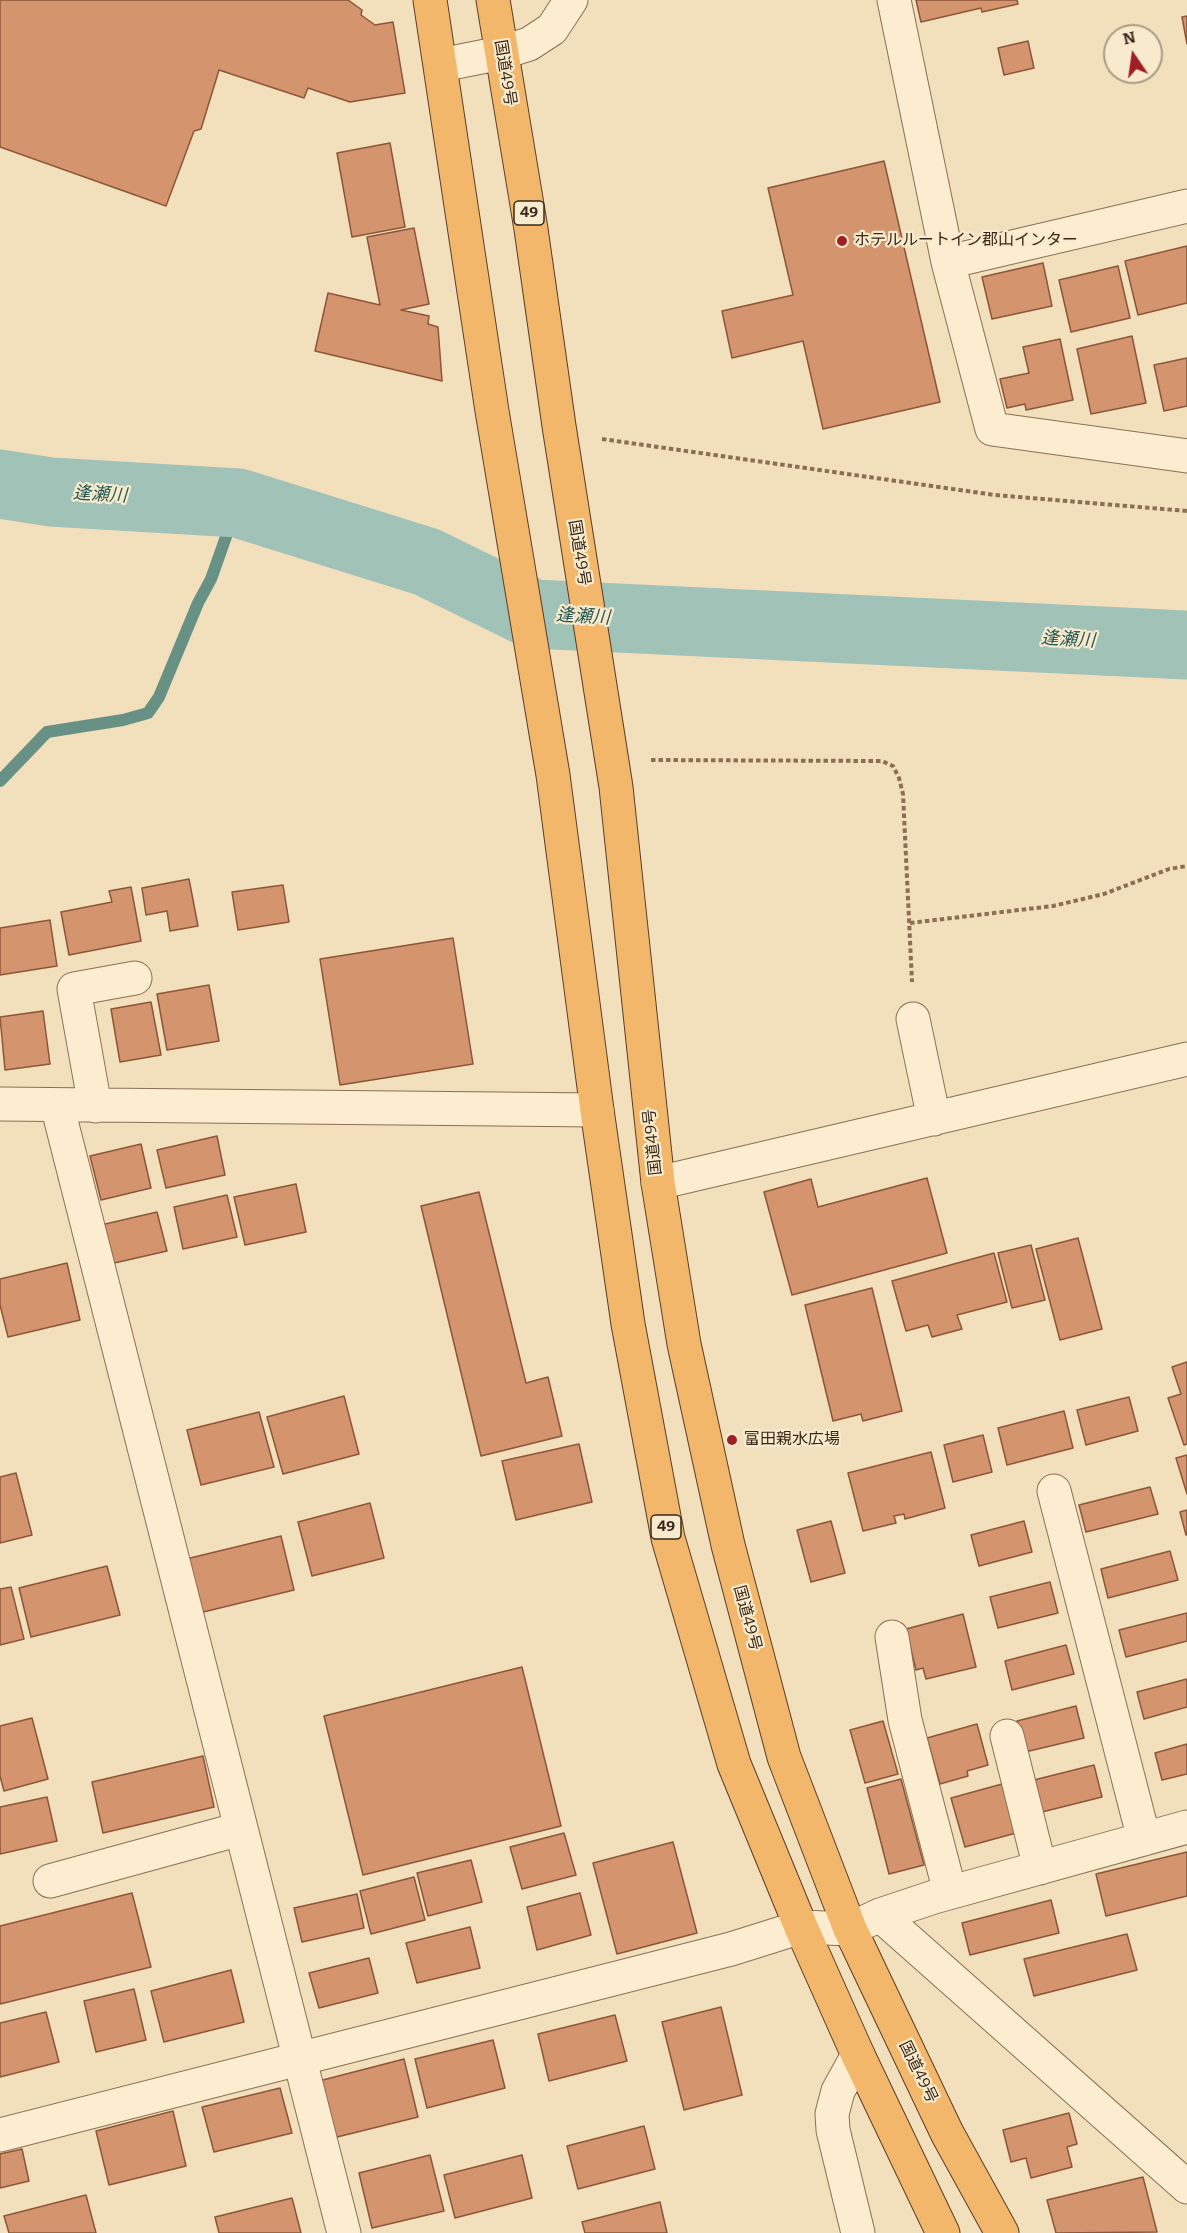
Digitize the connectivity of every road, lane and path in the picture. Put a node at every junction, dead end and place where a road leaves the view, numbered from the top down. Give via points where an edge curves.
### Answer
1 (430, 0) edge
2 (493, 0) edge
3 (571, 0) edge
4 (894, 0) edge
5 (501, 53) junction
6 (441, 65) junction
7 (1187, 206) edge
8 (948, 262) junction
9 (602, 439) dead end
10 (1187, 456) edge
11 (1187, 511) edge
12 (651, 760) dead end
13 (1187, 866) edge
14 (910, 923) junction
15 (135, 978) dead end
16 (914, 1019) joint
17 (1187, 1059) edge
18 (0, 1104) edge
19 (57, 1106) junction
20 (95, 1106) junction
21 (597, 1110) junction
22 (934, 1119) junction
23 (658, 1183) junction
24 (1054, 1491) dead end
25 (892, 1637) dead end
26 (1007, 1736) dead end
27 (1187, 1827) edge
28 (240, 1830) junction
29 (1144, 1839) junction
30 (1040, 1868) junction
31 (50, 1881) dead end
32 (950, 1892) junction
33 (880, 1915) junction
34 (801, 1927) junction
35 (850, 1929) junction
36 (858, 2055) junction
37 (298, 2058) junction
38 (0, 2135) edge
39 (1187, 2187) edge
40 (344, 2233) edge
41 (858, 2233) edge
42 (943, 2233) edge
43 (1002, 2233) edge

1 - 6 highway, 49
2 - 5 highway, 国道49号 / 49
3 - 5 street via 552,28 529,44
4 - 8 street
5 - 6 street
5 - 23 highway, 国道49号 / 49 via 616,787
6 - 21 highway, 49 via 492,411 553,775
7 - 8 street
8 - 10 street via 992,429
9 - 11 path via 995,495
12 - 14 path via 882,761 893,766 903,794
13 - 14 path via 1104,894 1053,906
14 - 16 path
15 - 20 street via 74,989
16 - 22 street
17 - 22 street
18 - 19 street
19 - 20 street
19 - 28 street
20 - 21 street
21 - 34 highway, 49 via 628,1324 668,1538 734,1764
22 - 23 street
23 - 35 highway, 国道49号 / 49 via 684,1344 728,1545 784,1757
24 - 29 street
25 - 32 street via 905,1720
26 - 30 street
27 - 29 street
28 - 31 street
28 - 37 street
29 - 30 street
30 - 32 street
32 - 33 street
33 - 35 street
33 - 39 street
34 - 35 street
34 - 36 highway, 49
34 - 37 street via 730,1949
35 - 43 highway, 国道49号 / 49 via 947,2133
36 - 41 street via 838,2091 832,2114
36 - 42 highway, 49
37 - 38 street
37 - 40 street

